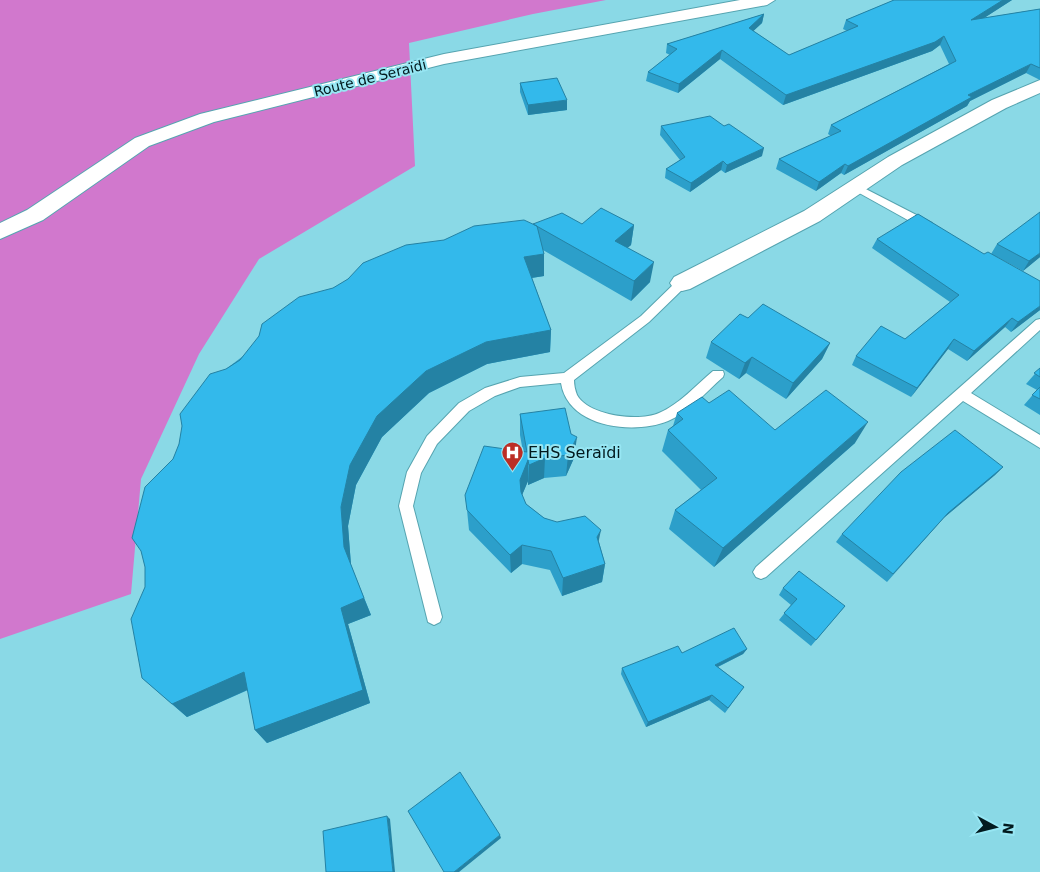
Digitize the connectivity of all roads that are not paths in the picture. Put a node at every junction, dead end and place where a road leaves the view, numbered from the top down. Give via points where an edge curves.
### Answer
1 (768, 0) edge
2 (1040, 86) edge
3 (856, 187) junction
4 (935, 230) edge
5 (0, 232) edge
6 (682, 283) joint
7 (1040, 323) edge
8 (718, 374) edge
9 (567, 378) junction
10 (962, 394) junction
11 (1040, 442) edge
12 (761, 572) dead end
13 (434, 617) dead end

1 - 5 main road, Route de Seraïdi via 444,59 207,118 142,142 35,215
2 - 3 main road via 999,104 895,160
3 - 4 lane
3 - 6 main road via 812,216
6 - 9 lane via 645,319
7 - 10 lane
8 - 9 lane via 664,416 643,422 617,421 594,415 576,403
9 - 13 lane via 520,382 490,392 464,408 432,440 414,472 406,506
10 - 11 lane
10 - 12 lane

